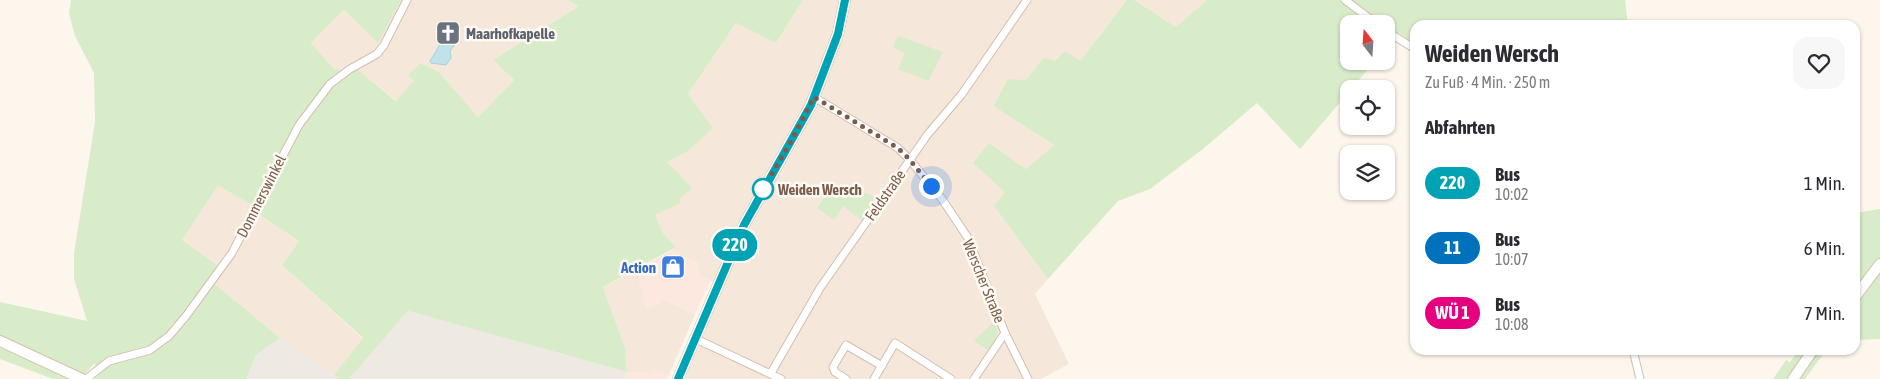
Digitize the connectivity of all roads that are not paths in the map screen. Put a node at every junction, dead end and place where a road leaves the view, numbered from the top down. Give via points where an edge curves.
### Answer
1 (407, 0) edge
2 (845, 0) edge
3 (1028, 0) edge
4 (1344, 0) edge
5 (1365, 15) edge
6 (1395, 37) edge
7 (1410, 47) edge
8 (814, 97) junction
9 (910, 160) junction
10 (1880, 264) edge
11 (1860, 290) edge
12 (1005, 334) junction
13 (694, 338) junction
14 (0, 341) edge
15 (1634, 355) edge
16 (1809, 355) edge
17 (882, 366) junction
18 (771, 373) junction
19 (82, 379) edge
20 (86, 379) edge
21 (678, 379) edge
22 (781, 379) edge
23 (846, 379) edge
24 (874, 379) edge
25 (951, 379) edge
26 (974, 379) edge
27 (1028, 379) edge
28 (1640, 379) edge
29 (1792, 379) edge

1 - 20 street, Dommerswinkel via 377,54 330,84 299,125 232,253 186,316 169,336 150,350 109,361
2 - 8 main road via 838,34
3 - 9 street, Feldstraße via 962,94
4 - 5 street
6 - 7 street
8 - 9 street, Werscher Straße via 887,140
8 - 13 main road via 744,225
9 - 12 street, Werscher Straße via 968,238
9 - 18 street, Feldstraße via 820,288
10 - 11 main road
12 - 26 street
12 - 27 street, Werscher Straße
13 - 18 street
13 - 21 main road
14 - 19 main road
15 - 28 street
16 - 29 main road
17 - 23 street via 846,345 832,367
17 - 24 street
17 - 25 street via 895,343
18 - 22 street

